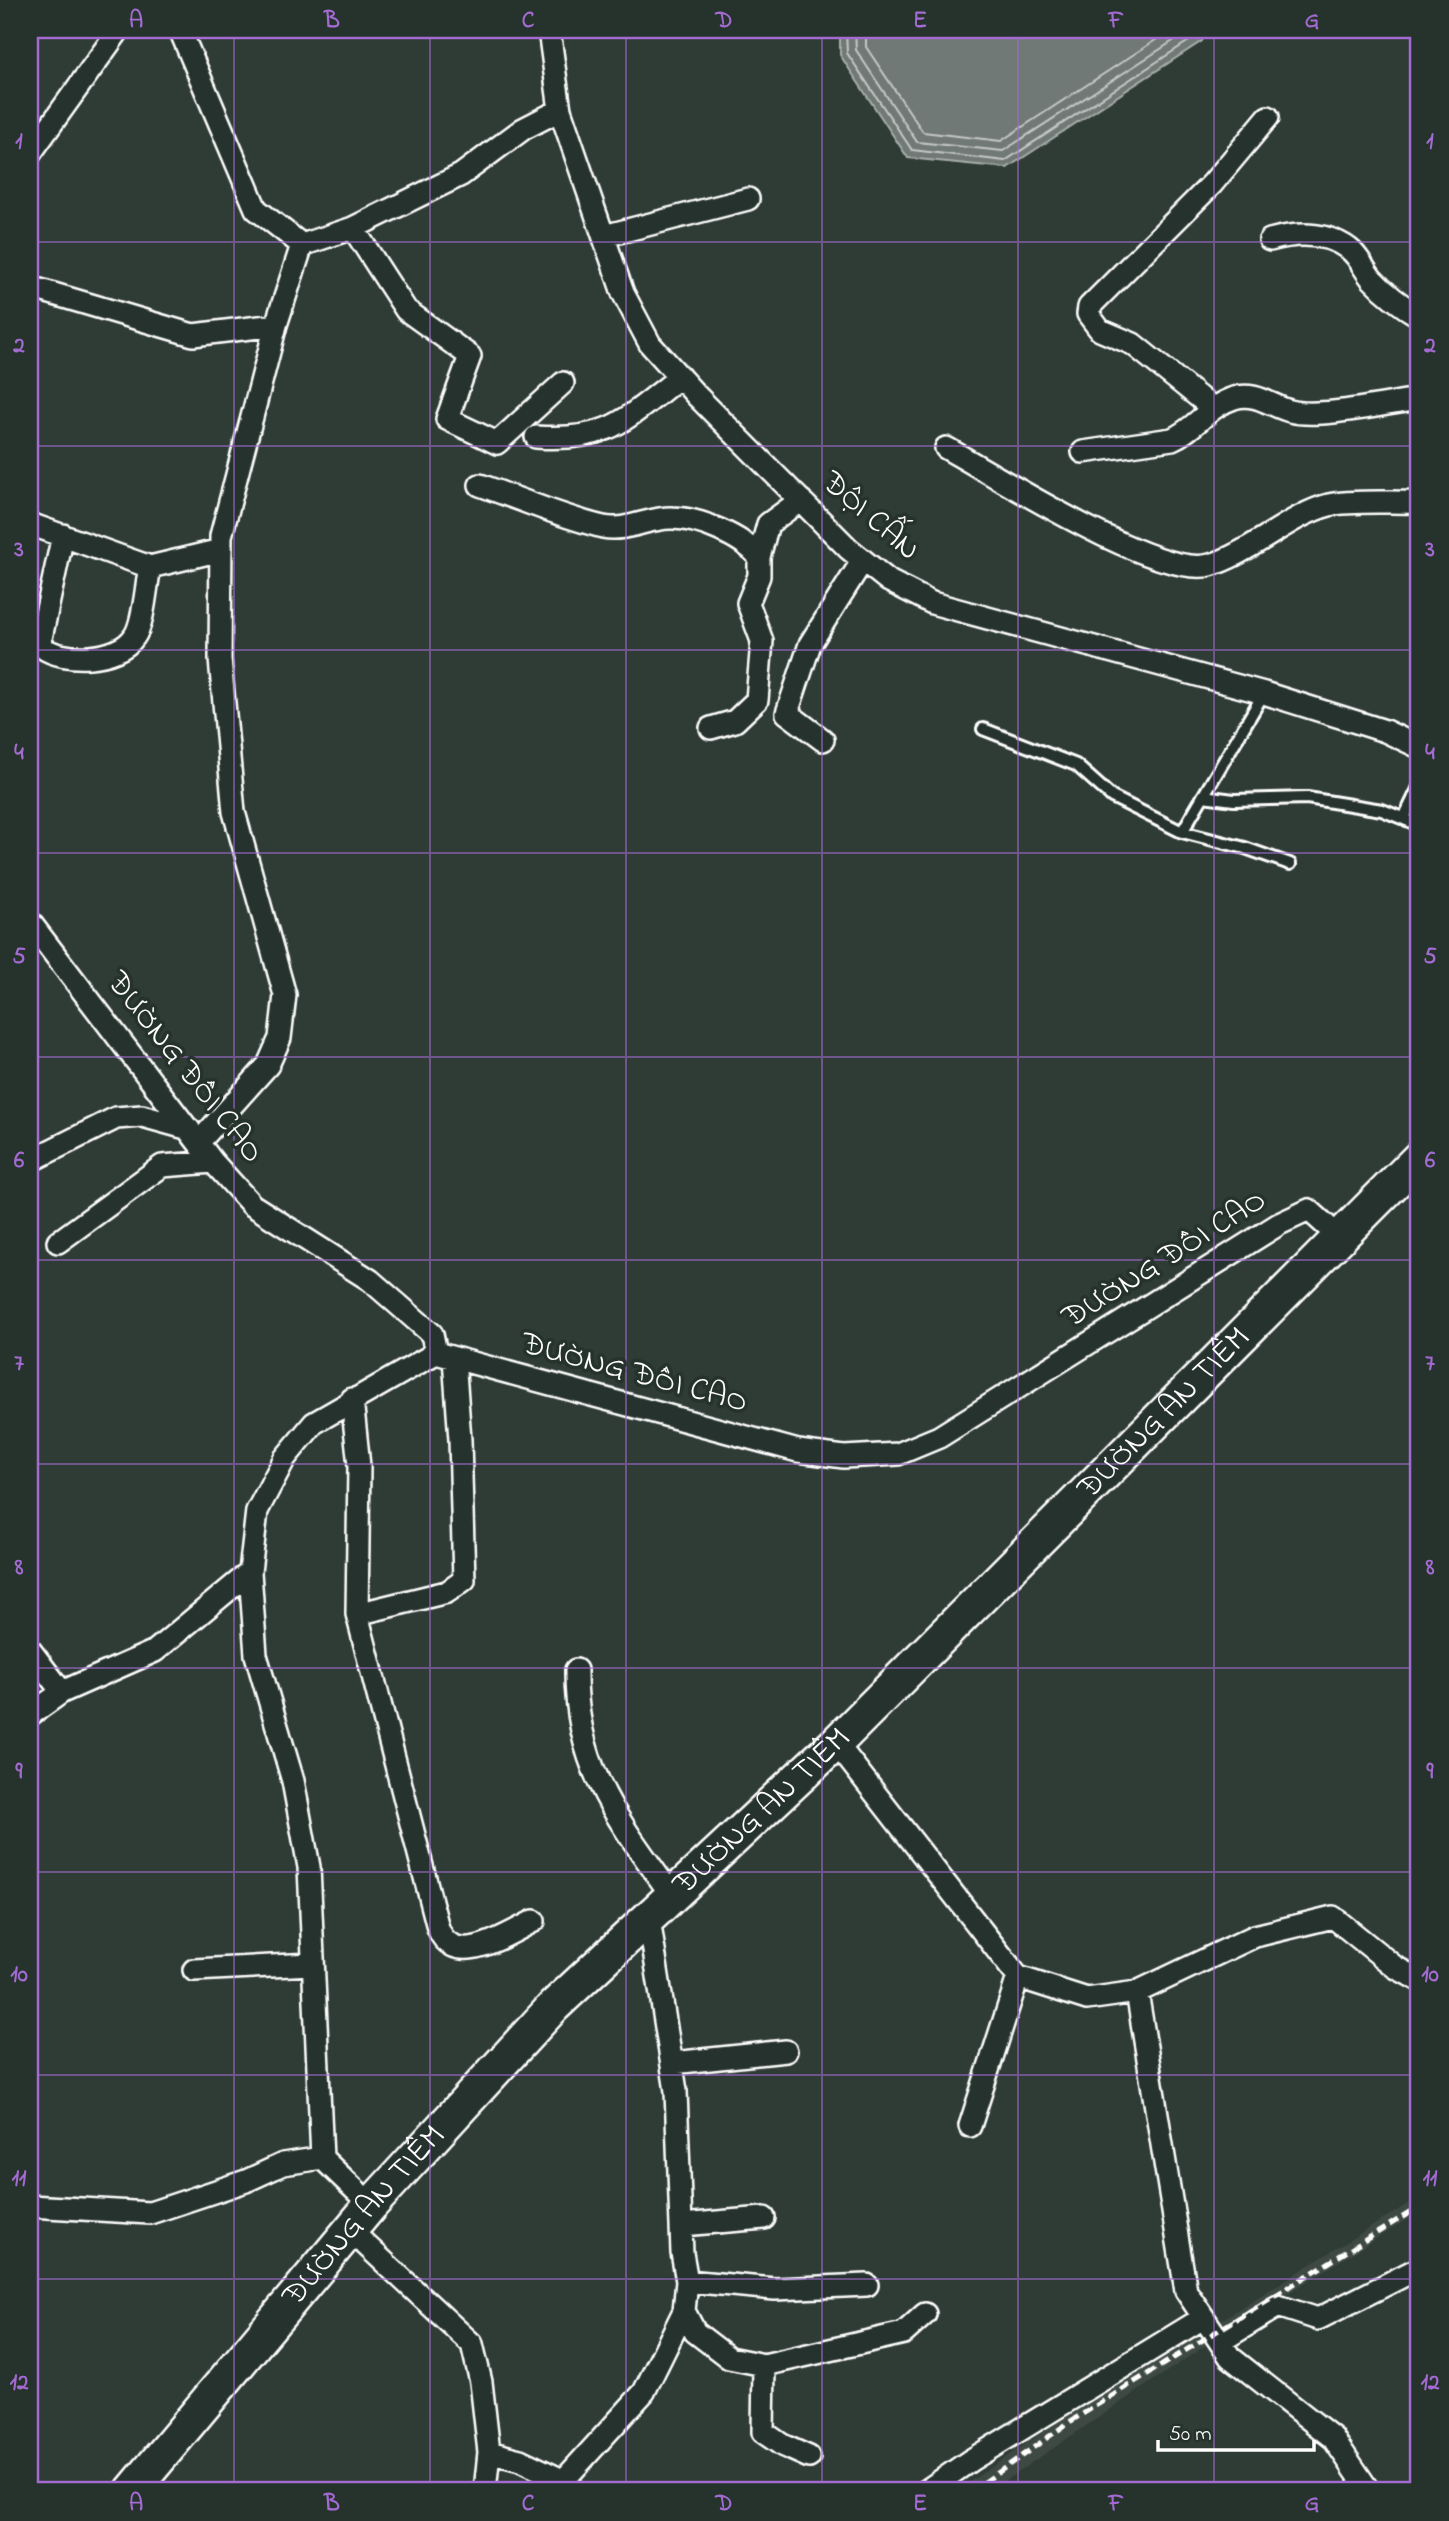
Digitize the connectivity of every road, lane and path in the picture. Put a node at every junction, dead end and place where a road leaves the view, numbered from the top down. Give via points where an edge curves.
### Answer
1 (119, 30) edge
2 (180, 30) edge
3 (549, 30) edge
4 (560, 110) junction
5 (1268, 117) dead end
6 (30, 154) edge
7 (748, 199) dead end
8 (353, 228) junction
9 (604, 236) junction
10 (1270, 240) dead end
11 (302, 245) junction
12 (30, 287) edge
13 (1419, 316) edge
14 (276, 325) junction
15 (680, 377) junction
16 (563, 383) dead end
17 (1419, 399) edge
18 (1211, 407) junction
19 (536, 437) dead end
20 (946, 448) dead end
21 (1083, 452) dead end
22 (480, 485) dead end
23 (801, 500) junction
24 (1419, 502) edge
25 (30, 524) edge
26 (63, 535) junction
27 (221, 550) junction
28 (759, 557) junction
29 (863, 560) junction
30 (150, 567) junction
31 (1264, 693) junction
32 (711, 728) dead end
33 (983, 729) dead end
34 (823, 740) dead end
35 (1419, 747) edge
36 (1419, 787) edge
37 (1203, 796) junction
38 (1404, 818) junction
39 (1419, 825) edge
40 (1182, 832) junction
41 (1290, 864) dead end
42 (30, 922) edge
43 (194, 1135) junction
44 (1419, 1158) edge
45 (30, 1161) edge
46 (213, 1162) junction
47 (1339, 1237) junction
48 (58, 1242) dead end
49 (445, 1355) junction
50 (352, 1399) junction
51 (250, 1572) junction
52 (357, 1614) junction
53 (30, 1650) edge
54 (576, 1670) dead end
55 (62, 1692) junction
56 (30, 1715) edge
57 (836, 1743) junction
58 (673, 1897) junction
59 (649, 1919) junction
60 (534, 1922) dead end
61 (312, 1964) junction
62 (194, 1970) dead end
63 (1018, 1977) junction
64 (1419, 1980) edge
65 (1137, 1992) junction
66 (786, 2051) dead end
67 (673, 2063) junction
68 (970, 2126) dead end
69 (322, 2158) junction
70 (30, 2206) edge
71 (361, 2218) junction
72 (764, 2218) dead end
73 (682, 2225) junction
74 (1419, 2268) edge
75 (687, 2281) junction
76 (867, 2285) dead end
77 (684, 2311) junction
78 (925, 2314) dead end
79 (1203, 2318) junction
80 (1221, 2341) junction
81 (764, 2365) junction
82 (489, 2452) junction
83 (809, 2457) dead end
84 (559, 2486) edge
85 (131, 2491) edge
86 (485, 2491) edge
87 (926, 2491) edge
88 (1369, 2491) edge

1 - 6 street
2 - 11 street via 256,209
3 - 4 street, ĐỘI CẤN
4 - 8 street via 523,129 461,175
4 - 9 street, ĐỘI CẤN
5 - 18 street via 1212,184 1089,307 1088,314 1100,330 1133,344
7 - 9 street
8 - 11 street
8 - 16 street via 406,310 470,356 447,419 497,443
9 - 15 street, ĐỘI CẤN via 623,293 650,344
10 - 13 street via 1294,233 1329,239 1350,249 1372,279
11 - 14 street
12 - 14 street via 192,335
14 - 27 street
15 - 19 street via 619,424 594,435
15 - 23 street, ĐỘI CẤN
17 - 18 street via 1304,414 1252,396
18 - 21 street via 1185,433 1172,439
20 - 24 street via 1102,534 1180,564 1209,565 1329,505
22 - 28 street via 606,527 672,518 701,524 729,534
23 - 28 street via 768,524
23 - 29 street, ĐỘI CẤN
25 - 26 street
26 - 30 street
26 - 30 street via 41,638 41,647 47,652 88,656 113,652 128,643 138,628
27 - 30 street
27 - 43 street via 220,660 234,812 285,995 280,1038 268,1065
28 - 32 street via 759,576 748,603 762,640 757,700 736,721
29 - 31 street, ĐỘI CẤN via 889,581 932,603
29 - 34 street via 810,644 787,713
31 - 35 street, ĐỘI CẤN via 1385,731
31 - 37 lane
33 - 40 lane via 1076,765 1112,797
36 - 38 lane
37 - 38 lane via 1234,800 1307,797
37 - 40 lane
38 - 39 lane
40 - 41 lane
42 - 43 street, ĐƯỜNG ĐỒI CAO
43 - 45 street via 142,1116 116,1118
43 - 46 street, ĐƯỜNG ĐỒI CAO
44 - 47 main road, ĐƯỜNG AN TIÊM
46 - 48 street via 162,1166
46 - 49 street, ĐƯỜNG ĐỒI CAO via 252,1205 370,1280 432,1334
47 - 49 street, ĐƯỜNG ĐỒI CAO via 1309,1210 1279,1224 1002,1400 939,1437 898,1454 844,1457 798,1451
47 - 57 main road, ĐƯỜNG AN TIÊM
49 - 50 street
49 - 52 street via 460,1440 464,1580 447,1592
50 - 51 street via 314,1423 285,1458 257,1511
50 - 52 street via 359,1466
51 - 55 street via 155,1651
51 - 61 street via 256,1655 293,1781 309,1867
52 - 60 street via 441,1937 453,1947 471,1949
53 - 55 street
54 - 58 street via 576,1701 589,1760 613,1814
55 - 56 street
57 - 58 main road, ĐƯỜNG AN TIÊM
57 - 63 street
58 - 59 main road, ĐƯỜNG AN TIÊM
59 - 67 street
59 - 71 main road, ĐƯỜNG AN TIÊM via 555,2006
61 - 62 street
61 - 69 street
63 - 65 street via 1087,1999
63 - 68 street
64 - 65 street via 1395,1967 1333,1917 1255,1936
65 - 79 street via 1186,2291
66 - 67 street
67 - 73 street
69 - 70 street via 283,2164 246,2182 150,2214
69 - 71 street
71 - 82 street via 472,2344
71 - 85 main road, ĐƯỜNG AN TIÊM
72 - 73 street
73 - 75 street
74 - 80 street via 1318,2319 1278,2306
75 - 76 street via 775,2289
75 - 77 street
77 - 81 street via 695,2332 729,2358
77 - 84 street via 644,2392
78 - 81 street via 904,2333
79 - 80 street
79 - 87 street
80 - 88 street via 1230,2357 1333,2438
81 - 83 street via 763,2432
82 - 84 street via 520,2460
82 - 86 street

